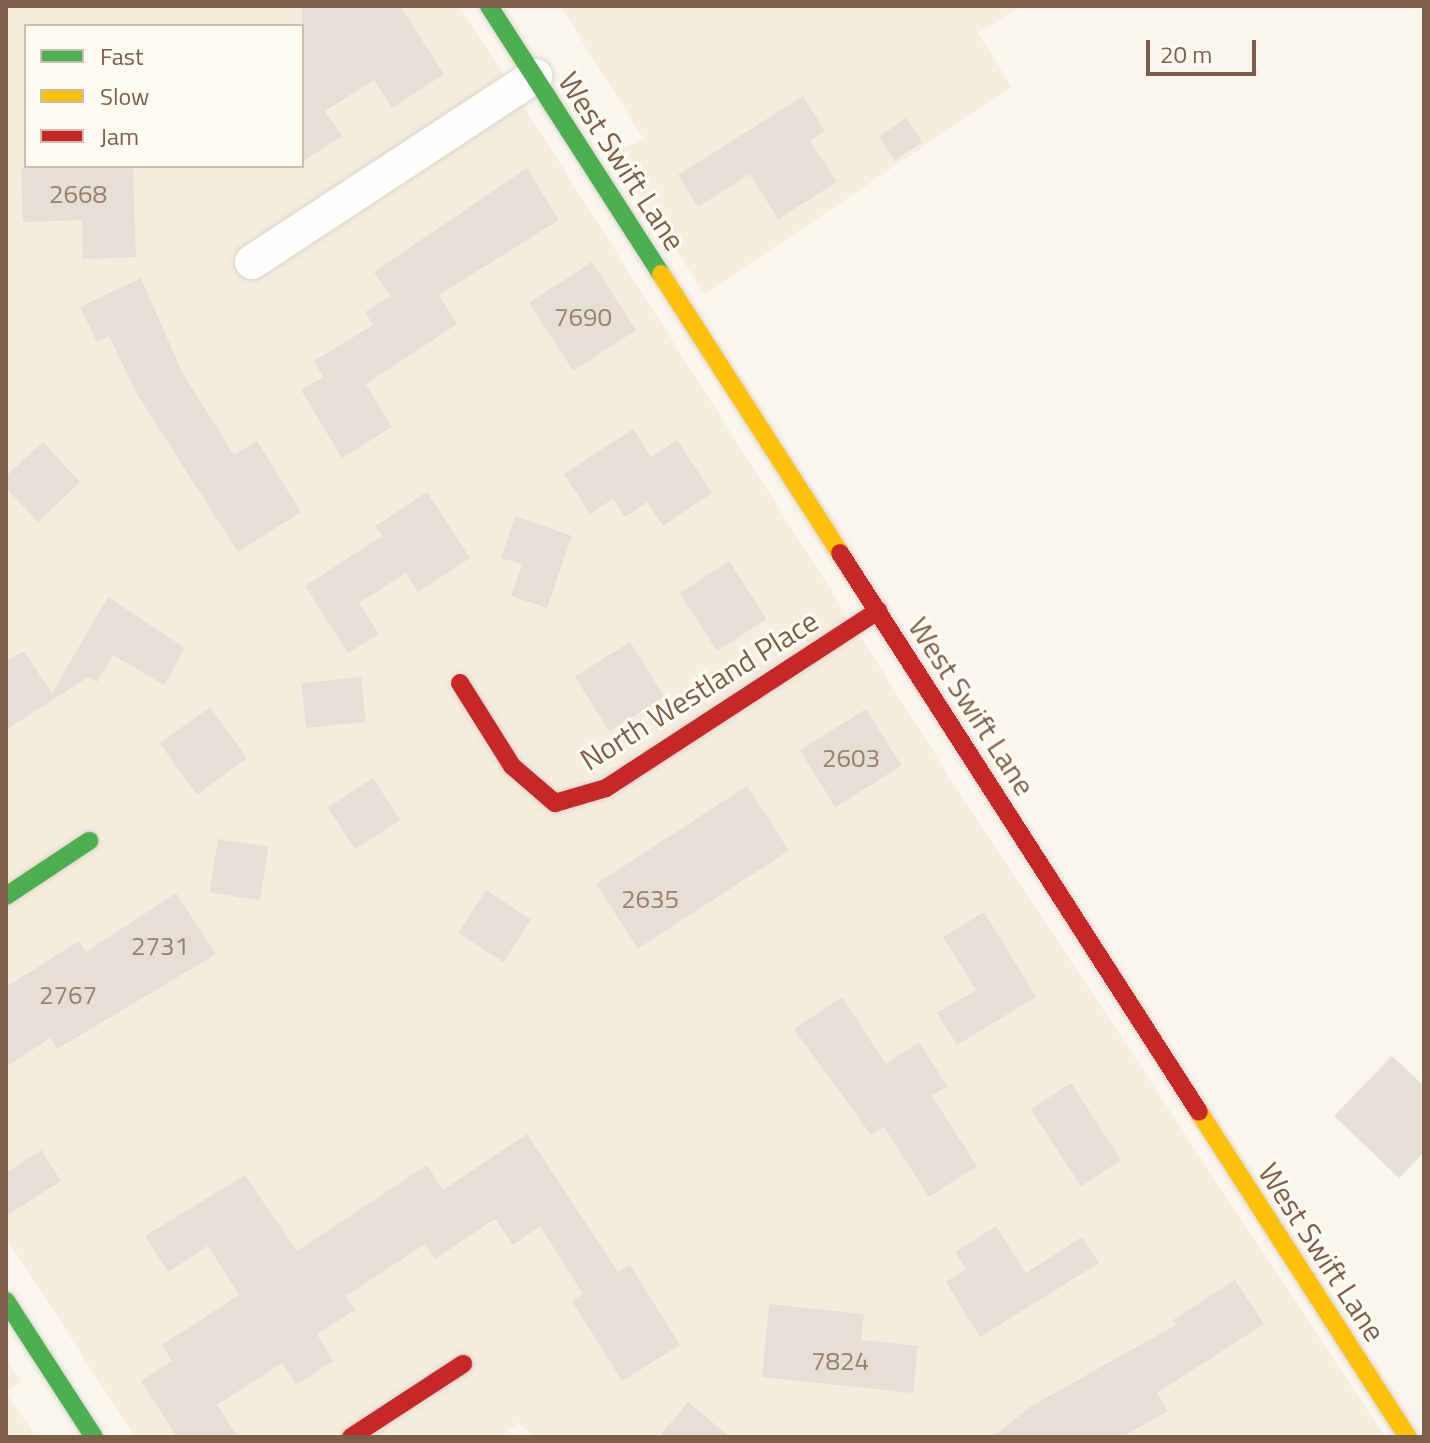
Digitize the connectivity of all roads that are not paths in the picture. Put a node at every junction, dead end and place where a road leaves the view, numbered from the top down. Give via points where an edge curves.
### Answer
1 (489, 6) edge
2 (535, 76) junction
3 (252, 262) dead end
4 (878, 611) junction
5 (460, 683) dead end
6 (89, 841) dead end
7 (6, 896) edge
8 (6, 1301) edge
9 (463, 1364) dead end
10 (94, 1437) edge
11 (351, 1437) edge
12 (1408, 1437) edge

1 - 2 street, West Swift Lane
2 - 3 street
2 - 4 street, West Swift Lane
4 - 5 street, North Westland Place via 606,788 555,803 512,766
4 - 12 street, West Swift Lane
6 - 7 street
8 - 10 street
9 - 11 street

